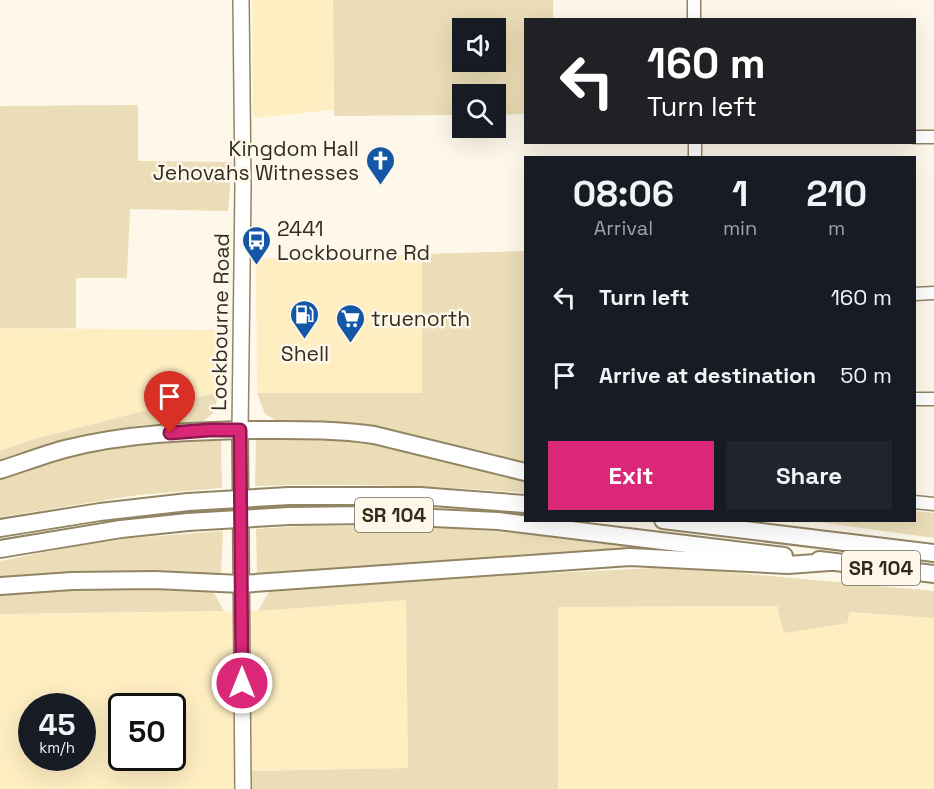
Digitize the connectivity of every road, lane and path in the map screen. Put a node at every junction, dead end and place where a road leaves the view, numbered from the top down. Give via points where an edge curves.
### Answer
1 (241, 0) edge
2 (694, 0) edge
3 (694, 18) edge
4 (916, 137) edge
5 (934, 137) edge
6 (934, 293) edge
7 (916, 294) edge
8 (916, 399) edge
9 (934, 399) edge
10 (240, 430) junction
11 (0, 470) edge
12 (524, 472) edge
13 (916, 502) edge
14 (524, 504) edge
15 (934, 504) edge
16 (678, 522) edge
17 (724, 522) edge
18 (0, 528) edge
19 (743, 531) junction
20 (0, 549) edge
21 (934, 553) edge
22 (829, 562) junction
23 (934, 574) edge
24 (241, 584) junction
25 (0, 586) edge
26 (243, 789) edge

1 - 10 main road, Lockbourne Road
2 - 3 street
4 - 5 street
6 - 7 street
8 - 9 street
10 - 11 highway via 108,440
10 - 12 highway via 362,434
10 - 24 main road, Lockbourne Road
13 - 15 street
14 - 18 highway, SR 104, bridge via 420,496 289,496 188,502
16 - 19 highway, SR 104
17 - 19 highway
19 - 21 highway, SR 104
20 - 22 highway, SR 104, bridge via 188,522 379,515 498,521
22 - 23 highway, SR 104
22 - 24 highway via 788,565 630,557
24 - 25 highway via 155,580 51,581
24 - 26 main road, Lockbourne Road

